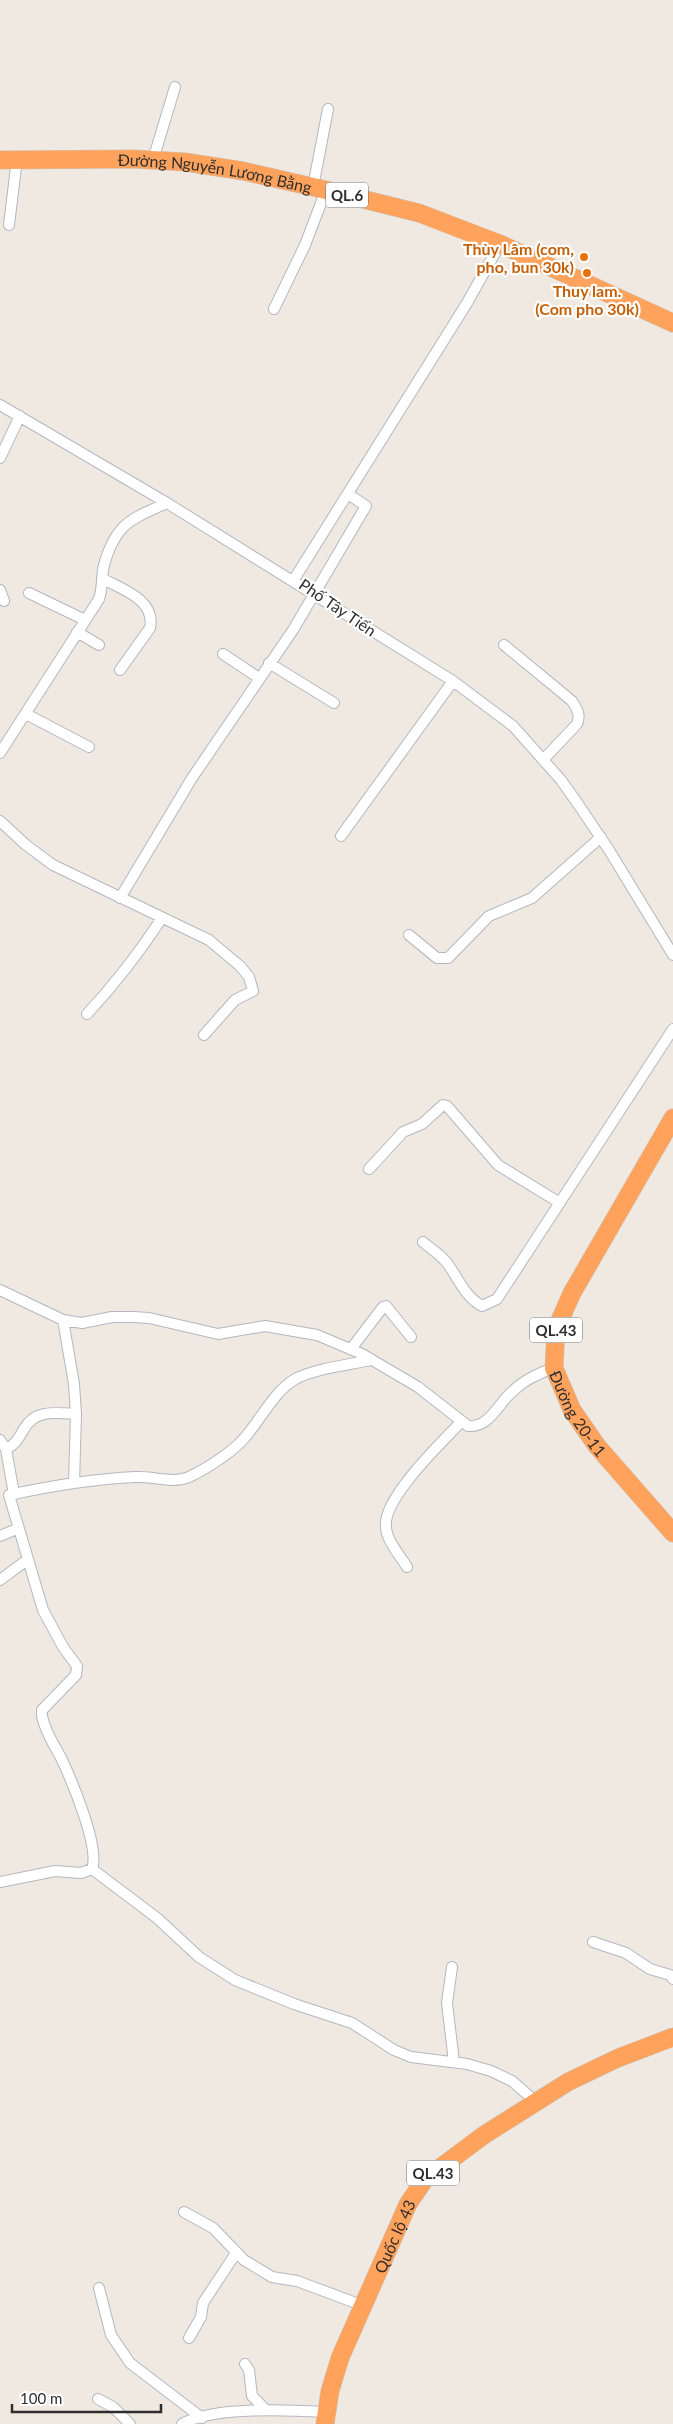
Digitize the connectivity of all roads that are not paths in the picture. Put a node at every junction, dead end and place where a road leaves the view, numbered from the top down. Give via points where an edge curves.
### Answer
1 (175, 87) dead end
2 (328, 109) dead end
3 (8, 159) edge
4 (153, 160) junction
5 (319, 189) junction
6 (9, 225) dead end
7 (500, 244) junction
8 (274, 309) dead end
9 (673, 323) edge
10 (0, 405) edge
11 (20, 416) junction
12 (0, 458) edge
13 (348, 494) junction
14 (167, 502) junction
15 (103, 580) junction
16 (293, 581) junction
17 (0, 590) edge
18 (29, 593) dead end
19 (315, 595) junction
20 (4, 601) dead end
21 (84, 620) junction
22 (77, 632) junction
23 (504, 645) dead end
24 (99, 646) dead end
25 (223, 654) dead end
26 (269, 663) junction
27 (120, 670) dead end
28 (259, 678) junction
29 (453, 681) junction
30 (334, 703) dead end
31 (26, 714) junction
32 (89, 747) dead end
33 (0, 753) edge
34 (543, 760) junction
35 (0, 821) edge
36 (341, 836) dead end
37 (600, 837) junction
38 (120, 898) junction
39 (162, 918) junction
40 (409, 935) dead end
41 (673, 955) edge
42 (87, 1014) dead end
43 (673, 1029) edge
44 (204, 1034) dead end
45 (673, 1118) edge
46 (369, 1169) dead end
47 (560, 1203) junction
48 (423, 1242) dead end
49 (0, 1290) edge
50 (63, 1320) junction
51 (411, 1337) dead end
52 (351, 1350) junction
53 (371, 1360) junction
54 (554, 1368) junction
55 (76, 1414) junction
56 (461, 1422) junction
57 (3, 1445) edge
58 (74, 1483) junction
59 (8, 1495) edge
60 (17, 1529) junction
61 (673, 1534) edge
62 (0, 1536) edge
63 (27, 1560) junction
64 (407, 1566) dead end
65 (0, 1580) edge
66 (92, 1869) junction
67 (0, 1882) edge
68 (594, 1942) dead end
69 (452, 1967) dead end
70 (673, 1979) edge
71 (673, 2036) edge
72 (454, 2062) junction
73 (536, 2102) junction
74 (184, 2212) dead end
75 (236, 2253) junction
76 (99, 2288) dead end
77 (364, 2306) junction
78 (189, 2338) dead end
79 (245, 2364) dead end
80 (98, 2399) dead end
81 (266, 2410) junction
82 (202, 2418) junction
83 (326, 2418) edge
84 (130, 2424) edge
85 (182, 2424) edge

1 - 4 street
2 - 5 street
3 - 4 highway, Đường Nguyễn Lương Bằng / QL.6
3 - 6 street
4 - 5 highway, Đường Nguyễn Lương Bằng / QL.6 via 243,171
5 - 7 highway, Đường Nguyễn Lương Bằng / QL.6 via 419,213
5 - 8 street via 305,245
7 - 9 highway, Đường Nguyễn Lương Bằng / QL.6
7 - 13 street, Phố Tây Tiến
10 - 11 street
11 - 12 street
11 - 14 street
13 - 16 street, Phố Tây Tiến
13 - 19 street via 366,506
14 - 15 street via 120,528 104,564
14 - 16 street
15 - 21 street via 99,599
15 - 27 street via 139,599 150,612 152,620 150,628
16 - 19 street, Phố Tây Tiến
17 - 20 street
18 - 21 street
19 - 26 street
19 - 29 street, Phố Tây Tiến
21 - 22 street
22 - 24 street
22 - 31 street
23 - 34 street via 578,710 580,718 577,724
25 - 28 street
26 - 28 street
26 - 30 street
28 - 38 street via 192,778
29 - 34 street, Phố Tây Tiến via 513,726
29 - 36 street
31 - 32 street
31 - 33 street
34 - 37 street, Phố Tây Tiến via 561,780
35 - 38 street via 44,860
37 - 40 street via 540,892 489,916 448,958 437,958
37 - 41 street, Phố Tây Tiến
38 - 39 street
39 - 42 street via 123,975
39 - 44 street via 209,940 240,966 251,983 253,991 235,1000
43 - 47 street
45 - 54 highway, Đường 20-11 / QL.43 via 572,1293 556,1329
46 - 47 street via 403,1132 422,1124 443,1105 498,1166
47 - 48 street via 497,1299 490,1304 482,1306 475,1302 461,1288 444,1259
49 - 50 street
50 - 52 street via 82,1323 112,1317 142,1317 218,1334 275,1327 318,1335
50 - 55 street via 73,1372
51 - 52 street via 388,1308 383,1307
52 - 53 street
53 - 56 street via 418,1387
53 - 58 street via 296,1379 283,1389 232,1450 188,1477 174,1480 137,1476
54 - 56 street via 539,1373 512,1391 477,1427
54 - 61 highway, Đường 20-11 / QL.43 via 572,1410 597,1446
55 - 57 street via 35,1416 17,1442
55 - 58 street
56 - 64 street via 415,1472 389,1513 387,1532
57 - 59 street
58 - 59 street
59 - 60 street
60 - 62 street
60 - 63 street
63 - 65 street
63 - 66 street via 47,1619 78,1670 42,1710 42,1716 90,1834 94,1856
66 - 67 street via 55,1871
66 - 72 street via 157,1918 199,1957 235,1980 352,2023 411,2057
68 - 70 street via 626,1953
69 - 72 street via 447,2003
71 - 73 highway, Quốc lộ 43 / QL.43 via 618,2058
72 - 73 street via 491,2071 512,2081
73 - 77 highway, Quốc lộ 43 / QL.43 via 425,2179 408,2204
74 - 75 street via 213,2228
75 - 77 street via 272,2276 297,2281
75 - 78 street via 203,2303 198,2324
76 - 82 street via 111,2335 130,2363
77 - 83 highway, Quốc lộ 43 / QL.43 via 334,2375
79 - 81 street via 249,2370 252,2396
80 - 84 street via 113,2407
81 - 82 street
81 - 83 street
82 - 85 street

